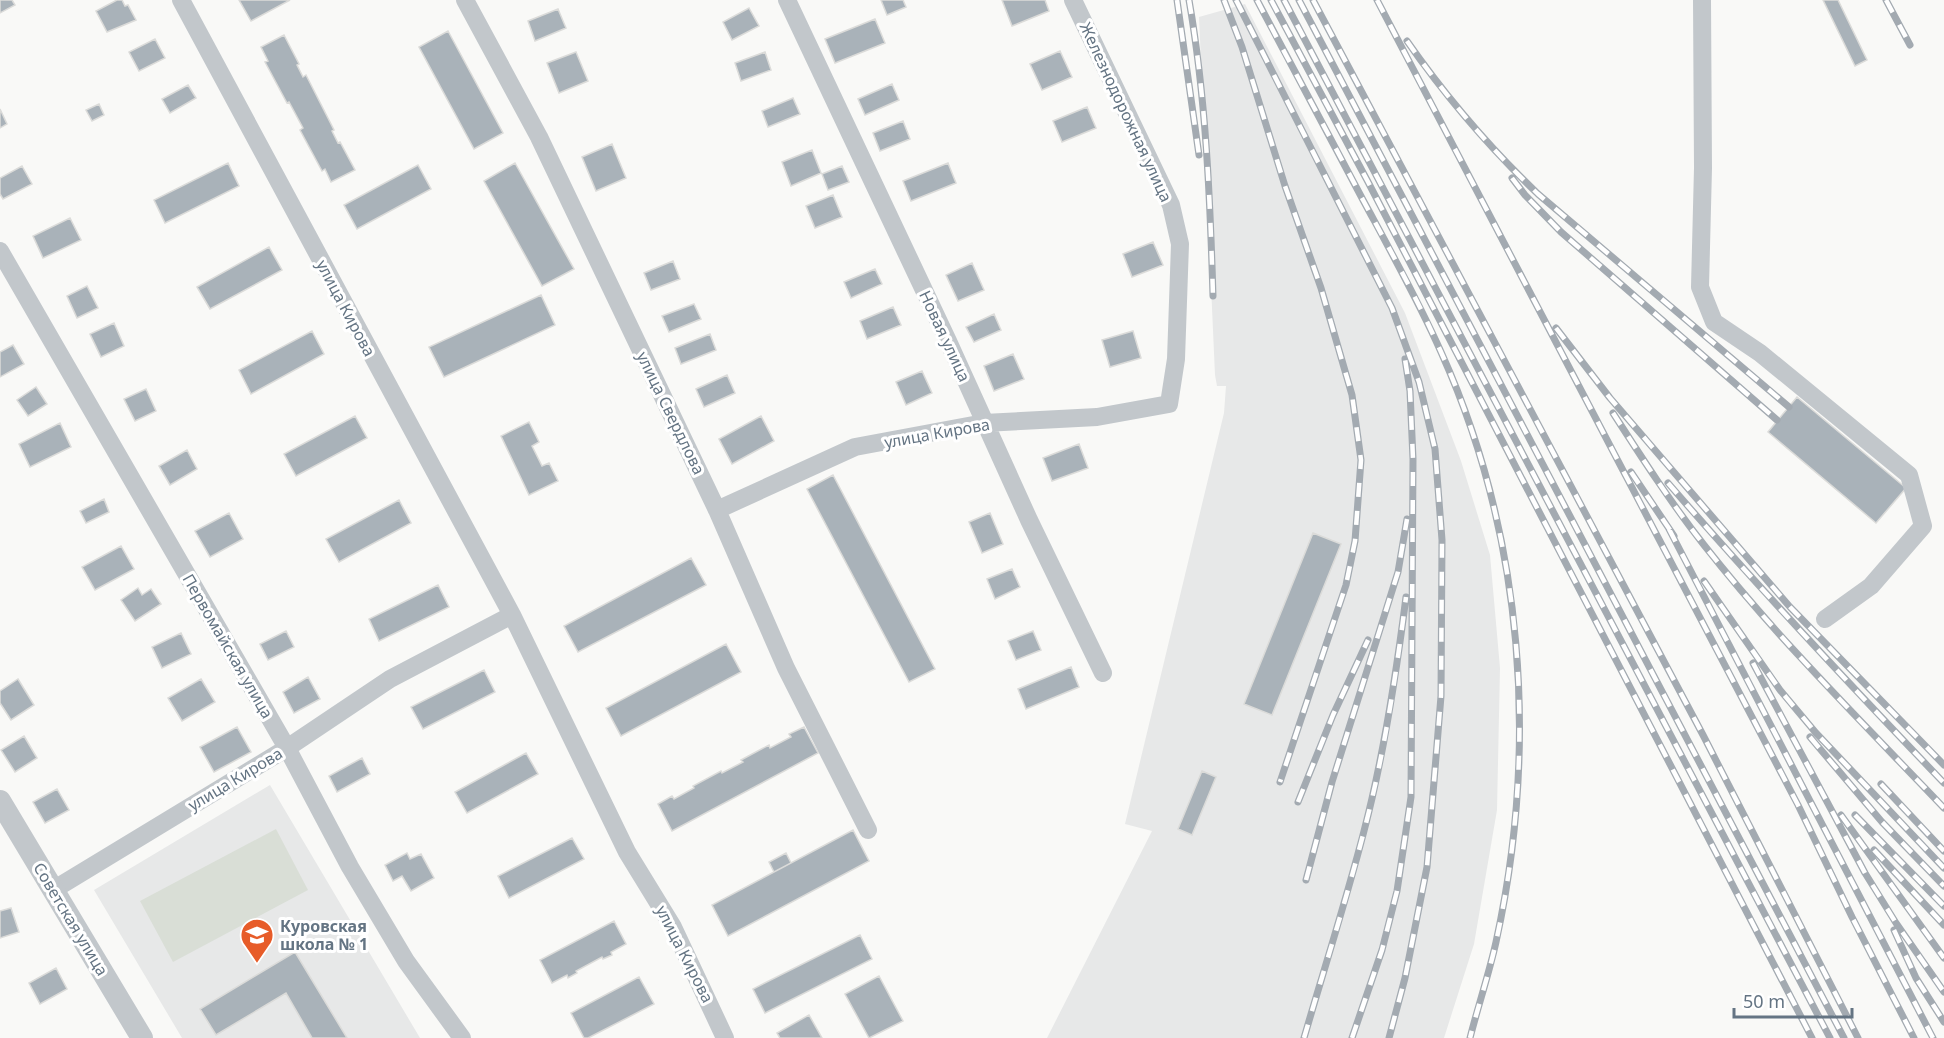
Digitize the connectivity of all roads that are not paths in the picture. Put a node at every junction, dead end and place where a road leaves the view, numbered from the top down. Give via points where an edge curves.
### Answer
1 (181, 0) edge
2 (465, 0) edge
3 (787, 0) edge
4 (1073, 0) edge
5 (1702, 0) edge
6 (0, 251) edge
7 (1169, 404) joint
8 (984, 423) junction
9 (717, 510) junction
10 (512, 615) junction
11 (1825, 619) dead end
12 (1103, 673) dead end
13 (287, 748) junction
14 (0, 801) edge
15 (868, 830) dead end
16 (53, 890) junction
17 (142, 1038) edge
18 (462, 1038) edge
19 (725, 1038) edge

1 - 10 street, улица Кирова
2 - 9 street, улица Свердлова via 539,137
3 - 8 street, Новая улица
4 - 7 street, Железнодорожная улица via 1171,205 1180,244 1176,359
5 - 11 street via 1700,287 1710,313 1714,322 1760,353 1909,475 1923,526 1871,586
6 - 13 street, Первомайская улица
7 - 8 street, улица Кирова via 1097,417
8 - 9 street, улица Кирова via 855,447
8 - 12 street, Новая улица
9 - 15 street, улица Свердлова via 786,668
10 - 13 street, улица Кирова via 390,679
10 - 19 street, улица Кирова via 627,852 673,927
13 - 16 street, улица Кирова
13 - 18 street, Первомайская улица via 350,867 406,961
14 - 16 street, Советская улица
16 - 17 street, Советская улица

